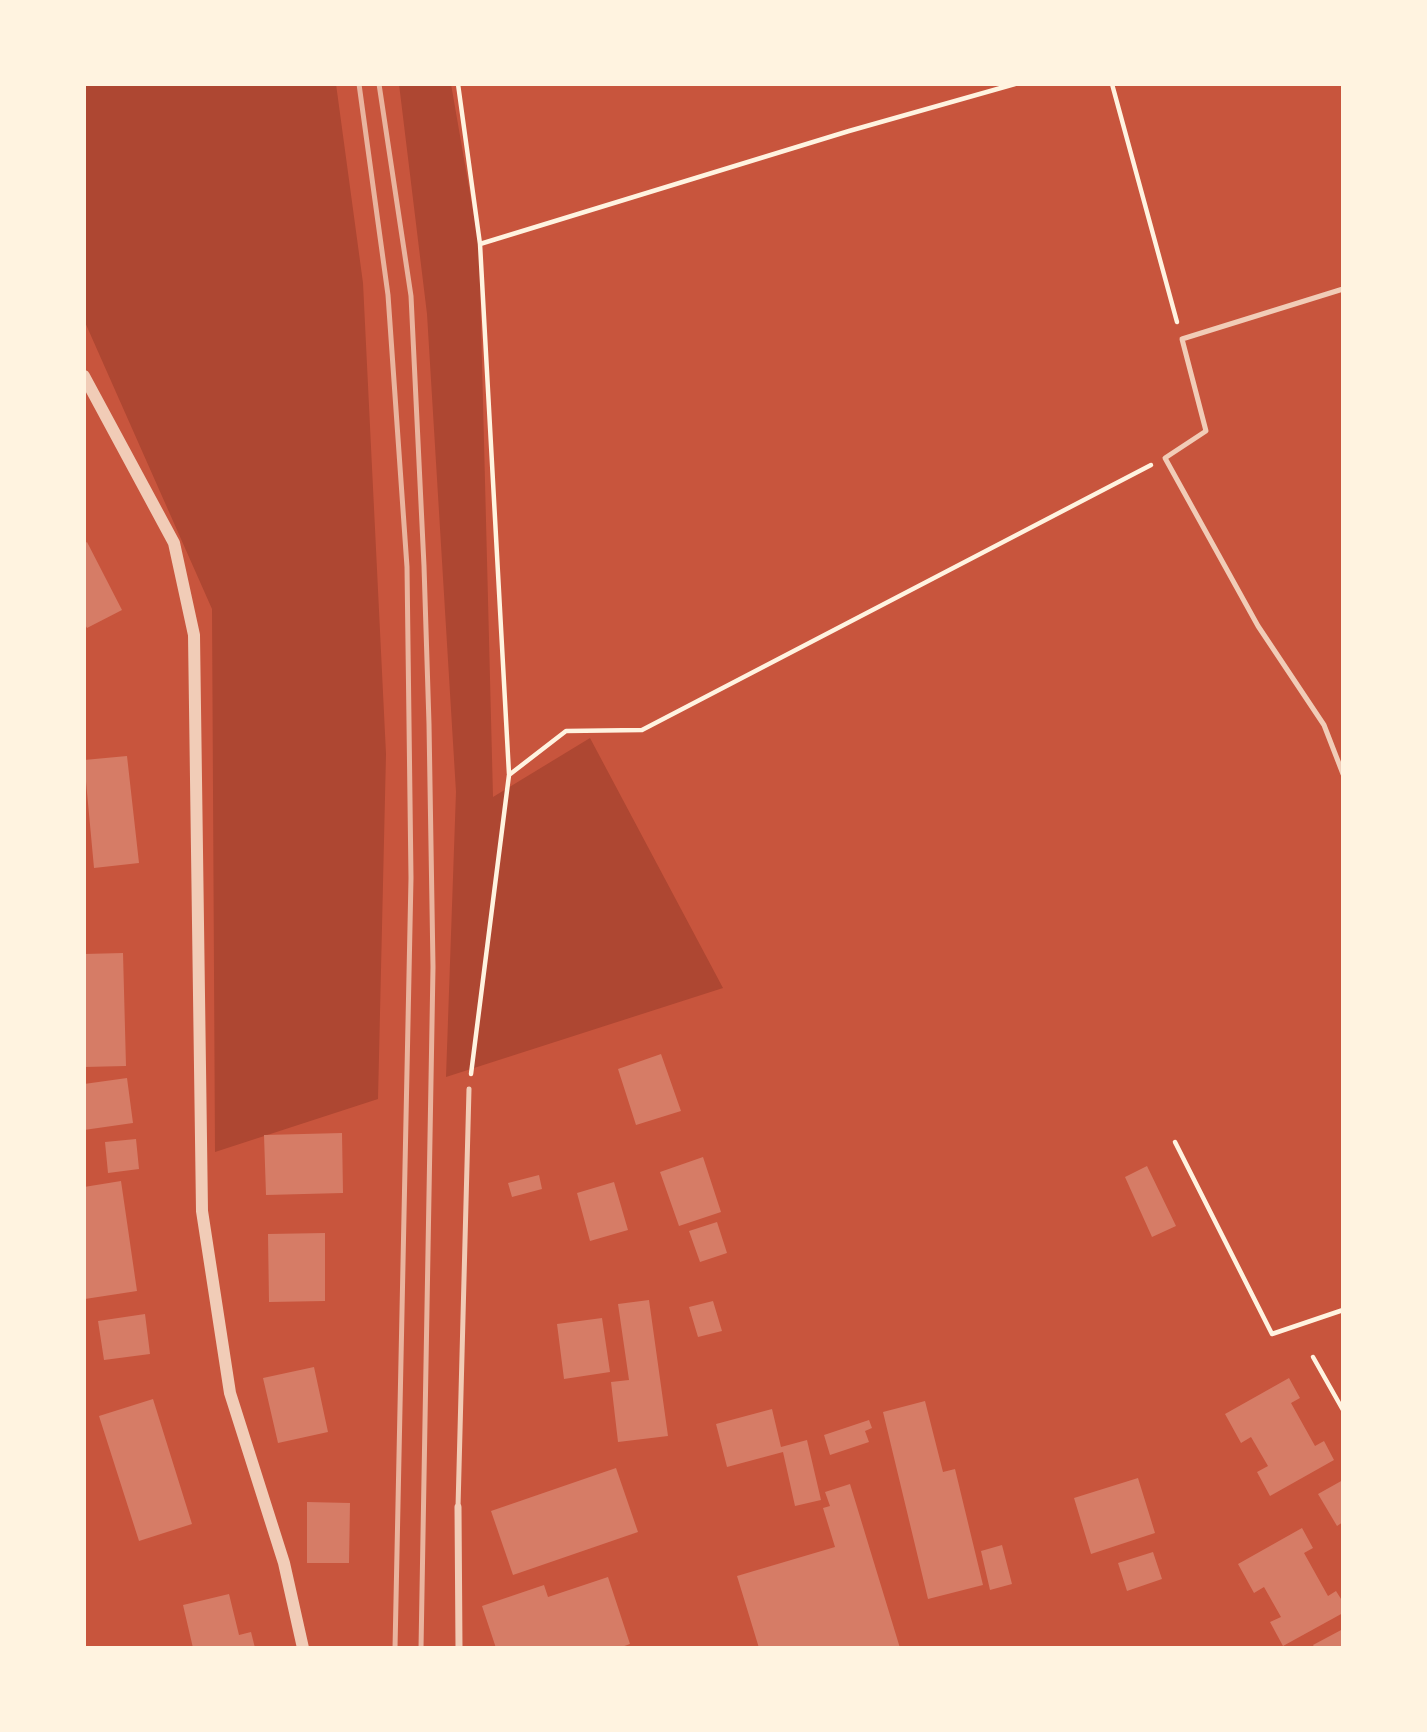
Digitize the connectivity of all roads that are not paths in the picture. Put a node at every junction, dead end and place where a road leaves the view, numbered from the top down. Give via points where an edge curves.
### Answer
1 (1343, 289) edge
2 (84, 376) edge
3 (1343, 774) edge
4 (469, 1089) road end
5 (458, 1507) joint
6 (303, 1648) edge
7 (458, 1648) edge

1 - 3 lane via 1182,339 1206,431 1165,458 1258,626 1324,725
2 - 6 street via 174,544 194,635 202,1211 230,1393 284,1563
4 - 5 lane
5 - 7 street

